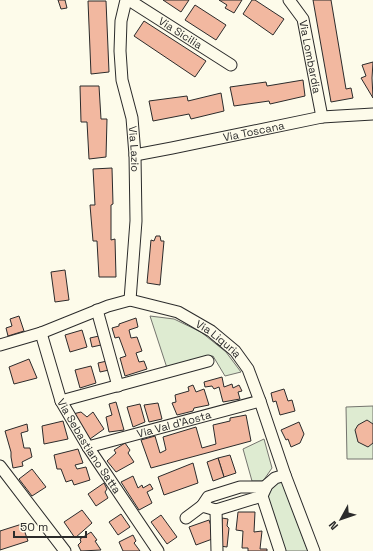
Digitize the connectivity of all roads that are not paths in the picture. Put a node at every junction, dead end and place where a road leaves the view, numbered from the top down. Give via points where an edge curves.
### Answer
1 (126, 0) edge
2 (129, 0) edge
3 (289, 0) edge
4 (231, 65) dead end
5 (373, 114) edge
6 (322, 117) junction
7 (135, 155) junction
8 (130, 300) junction
9 (97, 310) junction
10 (41, 333) junction
11 (0, 346) edge
12 (208, 361) dead end
13 (118, 386) junction
14 (61, 401) junction
15 (260, 401) junction
16 (88, 446) junction
17 (0, 466) edge
18 (285, 475) junction
19 (264, 491) junction
20 (202, 506) junction
21 (216, 510) junction
22 (186, 518) dead end
23 (65, 551) edge
24 (158, 551) edge
25 (217, 551) edge
26 (280, 551) edge
27 (314, 551) edge

1 - 7 street, Via Lazio via 121,21 120,51 122,80 132,118
2 - 4 street, Via Sicilia
3 - 6 street, Via Lombardia via 303,19
5 - 6 street, Via Toscana
6 - 7 street, Via Toscana
7 - 8 street, Via Lazio via 136,221
8 - 9 street
8 - 15 street, Via Liguria via 178,312 211,331 235,351 248,369
9 - 10 street
9 - 13 street
10 - 11 street
10 - 14 street, Via Sebastiano Satta
12 - 13 street
13 - 14 street
14 - 16 street, Via Sebastiano Satta
15 - 16 street, Via Val d'Aosta
15 - 18 street, Via Liguria
16 - 24 street, Via Sebastiano Satta
17 - 23 street
18 - 19 street via 275,478
18 - 27 street, Via Liguria
19 - 20 street via 240,487 208,497
19 - 21 street
19 - 26 street
20 - 21 street
20 - 22 street
21 - 25 street

